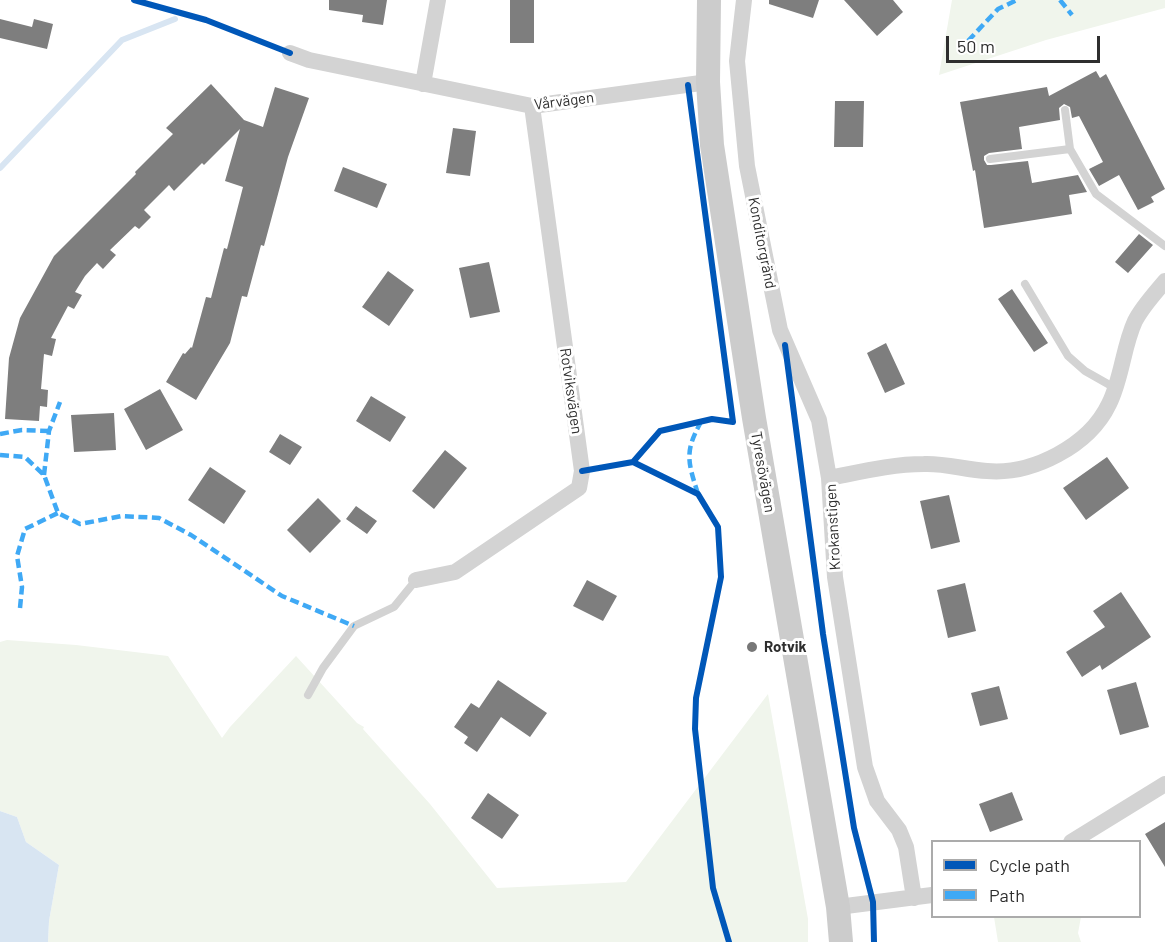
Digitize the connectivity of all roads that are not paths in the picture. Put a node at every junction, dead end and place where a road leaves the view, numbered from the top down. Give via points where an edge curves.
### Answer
1 (438, 0) edge
2 (709, 0) edge
3 (744, 0) edge
4 (290, 53) dead end
5 (708, 82) junction
6 (423, 84) junction
7 (532, 106) junction
8 (1065, 110) dead end
9 (1070, 149) junction
10 (990, 159) dead end
11 (1165, 246) edge
12 (1165, 281) edge
13 (1025, 284) dead end
14 (1115, 388) junction
15 (829, 478) junction
16 (416, 580) joint
17 (308, 695) dead end
18 (1165, 784) edge
19 (1074, 840) edge
20 (931, 896) edge
21 (914, 898) junction
22 (838, 907) junction
23 (841, 942) edge

1 - 6 street
2 - 5 main road, Tyresövägen
3 - 15 street, Konditorgränd via 737,61 747,166 780,330 819,420
4 - 6 street, Vårvägen
5 - 7 street, Vårvägen
5 - 22 main road, Tyresövägen via 712,145 753,418
6 - 7 street, Vårvägen
7 - 16 street, Rotviksvägen via 582,471 579,488 454,572
8 - 9 lane
9 - 10 lane
9 - 11 lane via 1096,194
12 - 14 street, Krokanstigen via 1136,321
13 - 14 lane via 1068,356
14 - 15 street, Krokanstigen via 1093,428 1044,462 990,472 926,464 892,466
15 - 21 street, Krokanstigen via 835,577 865,767 877,801 899,830 906,847
16 - 17 lane via 394,608 354,626
18 - 19 street
20 - 21 street
21 - 22 street
22 - 23 main road, Tyresövägen

